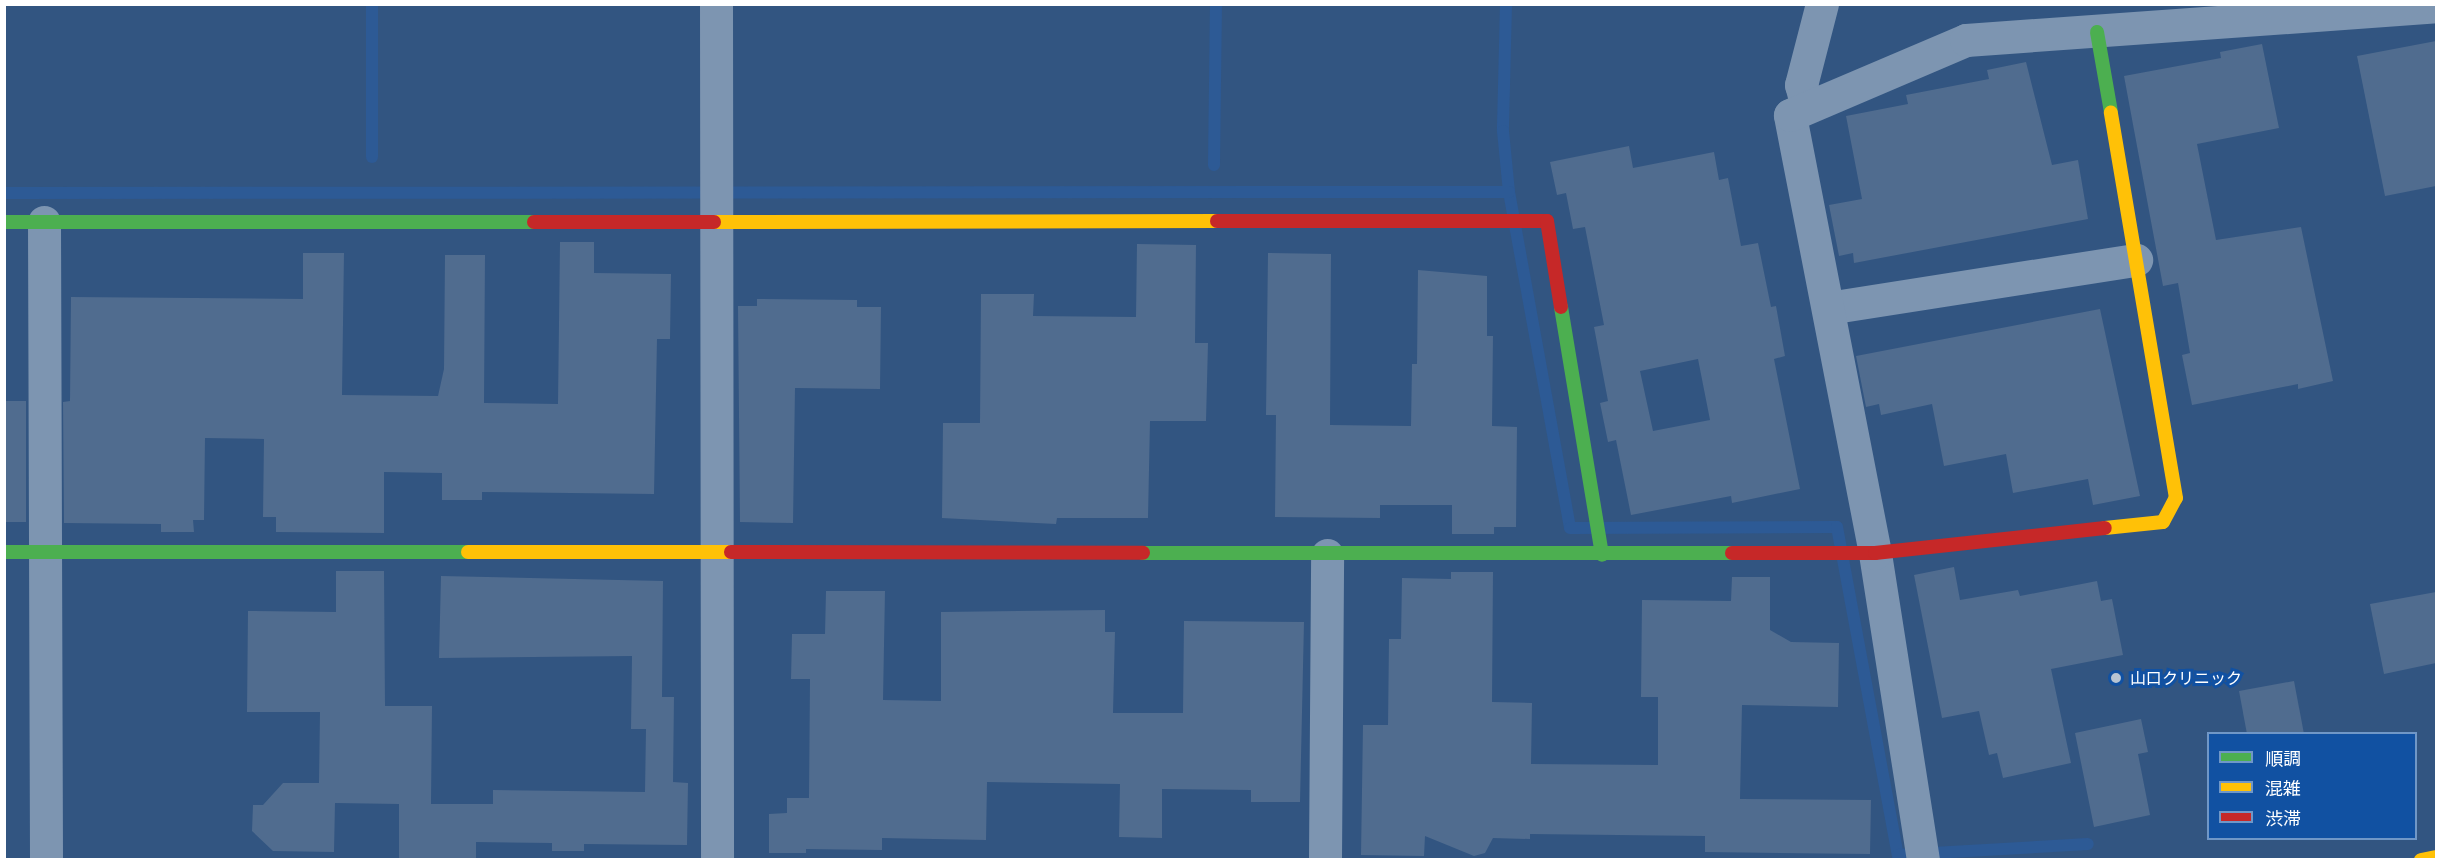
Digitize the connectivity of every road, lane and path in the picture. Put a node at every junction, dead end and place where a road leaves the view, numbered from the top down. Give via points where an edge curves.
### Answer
1 (716, 4) edge
2 (1822, 4) edge
3 (2436, 6) edge
4 (2097, 32) junction
5 (1807, 107) junction
6 (718, 215) junction
7 (4, 222) edge
8 (44, 222) junction
9 (2136, 260) junction
10 (1828, 308) junction
11 (1602, 550) junction
12 (45, 551) junction
13 (4, 552) edge
14 (1867, 553) junction
15 (717, 554) junction
16 (1327, 555) junction
17 (1921, 849) edge
18 (2436, 856) edge
19 (46, 860) edge
20 (717, 860) edge
21 (1325, 860) edge
22 (2421, 860) edge

1 - 6 street
2 - 5 street via 1802,85
3 - 4 street
4 - 5 street via 1966,40
4 - 9 street
5 - 10 street via 1790,115
6 - 8 street
6 - 11 street via 1547,221
6 - 15 street
7 - 8 street
8 - 12 street
9 - 10 street
9 - 14 street via 2176,498 2163,522
10 - 14 street
11 - 14 street
11 - 16 street
12 - 13 street
12 - 15 street
12 - 19 street
14 - 17 street
15 - 16 street
15 - 20 street
16 - 21 street
18 - 22 street

